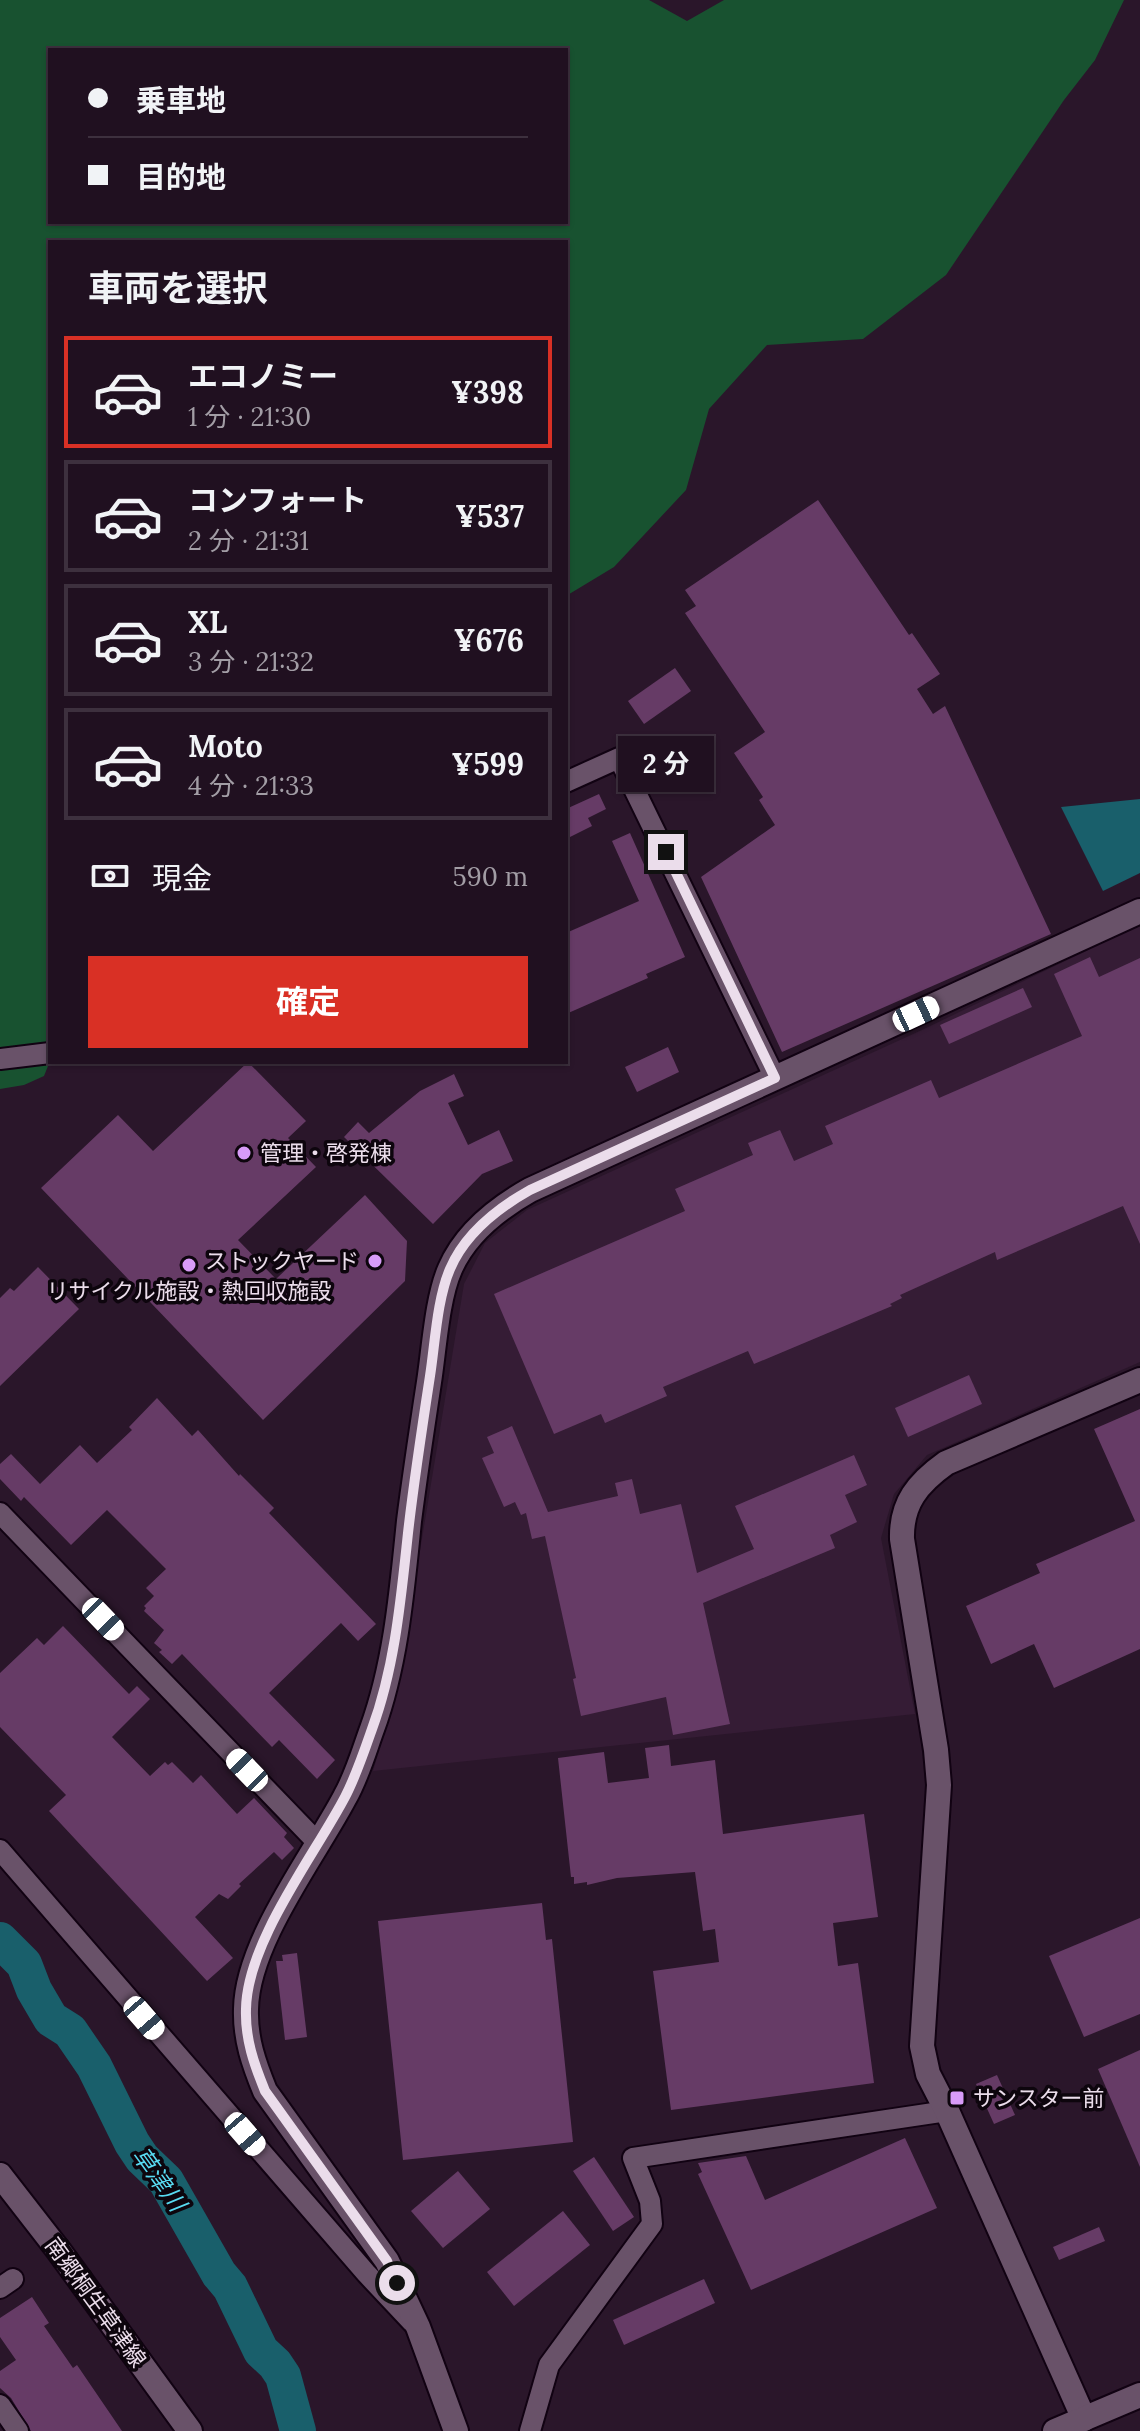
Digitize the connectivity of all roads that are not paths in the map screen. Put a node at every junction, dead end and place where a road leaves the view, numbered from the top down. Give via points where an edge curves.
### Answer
1 (568, 781) edge
2 (1140, 911) edge
3 (48, 1053) edge
4 (0, 1059) edge
5 (775, 1078) junction
6 (1140, 1380) edge
7 (0, 1513) edge
8 (317, 1842) junction
9 (0, 1850) edge
10 (947, 2111) junction
11 (0, 2175) edge
12 (418, 2327) junction
13 (1140, 2395) edge
14 (0, 2405) edge
15 (1084, 2419) junction
16 (18, 2431) edge
17 (190, 2431) edge
18 (456, 2431) edge
19 (530, 2431) edge
20 (1055, 2431) edge

1 - 5 street via 619,758
2 - 5 street
3 - 4 street
5 - 8 street via 505,1204 482,1224 449,1270 389,1664 360,1762
6 - 10 street via 946,1463 925,1478 902,1521 939,1785 922,2046 928,2074
7 - 8 street
8 - 12 street via 261,1946 246,2006 247,2033 265,2091 387,2261
9 - 12 street
10 - 15 street
10 - 19 street via 633,2158 650,2201 652,2224 549,2365
11 - 17 street, 南郷桐生草津線
12 - 18 street
13 - 15 street
14 - 16 street
15 - 20 street

